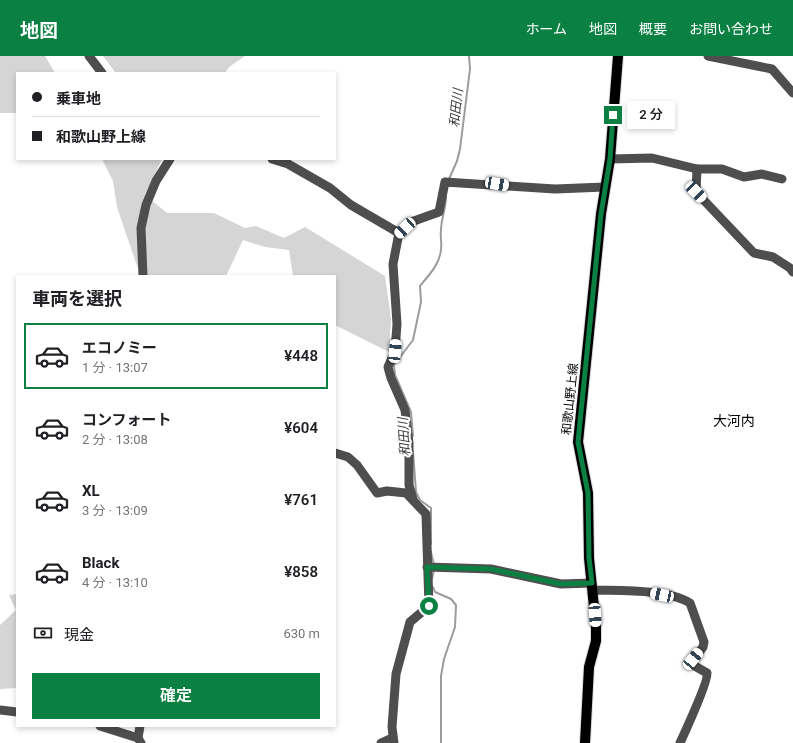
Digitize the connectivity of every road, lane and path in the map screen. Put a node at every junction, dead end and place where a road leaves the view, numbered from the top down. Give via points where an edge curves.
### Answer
1 (89, 56) edge
2 (618, 56) edge
3 (708, 56) edge
4 (101, 72) edge
5 (793, 93) edge
6 (610, 159) junction
7 (169, 160) edge
8 (275, 160) edge
9 (697, 169) junction
10 (782, 179) dead end
11 (605, 187) junction
12 (399, 233) junction
13 (793, 272) edge
14 (143, 275) edge
15 (336, 453) edge
16 (413, 499) junction
17 (427, 567) junction
18 (593, 587) junction
19 (0, 710) edge
20 (16, 712) edge
21 (103, 727) edge
22 (140, 727) edge
23 (140, 741) edge
24 (393, 741) edge
25 (381, 743) edge
26 (585, 743) edge
27 (680, 743) edge

1 - 4 street
2 - 6 main road, 和歌山野上線
3 - 5 street via 772,69
6 - 9 street via 652,158
6 - 11 main road, 和歌山野上線
7 - 14 street via 156,181 146,205 141,228
8 - 12 street via 288,164 330,188 351,205
9 - 10 street via 722,169 744,177 762,174
9 - 13 street via 696,192 754,253 773,257
11 - 12 street via 555,189 445,182 439,212 411,222
11 - 18 main road, 和歌山野上線 via 578,442 588,493 589,558
12 - 16 street via 393,264 397,324 395,351 388,368 405,410 409,443 409,485
15 - 16 street via 348,457 357,465 377,493 406,493
16 - 17 street via 426,514
17 - 18 street via 491,569 561,584
17 - 24 street via 429,606 410,622 396,674
18 - 26 main road, 和歌山野上線 via 596,641 589,667
18 - 27 street via 651,592 690,603 704,642 692,662 708,676
19 - 20 street
21 - 23 street
22 - 23 street
24 - 25 street

